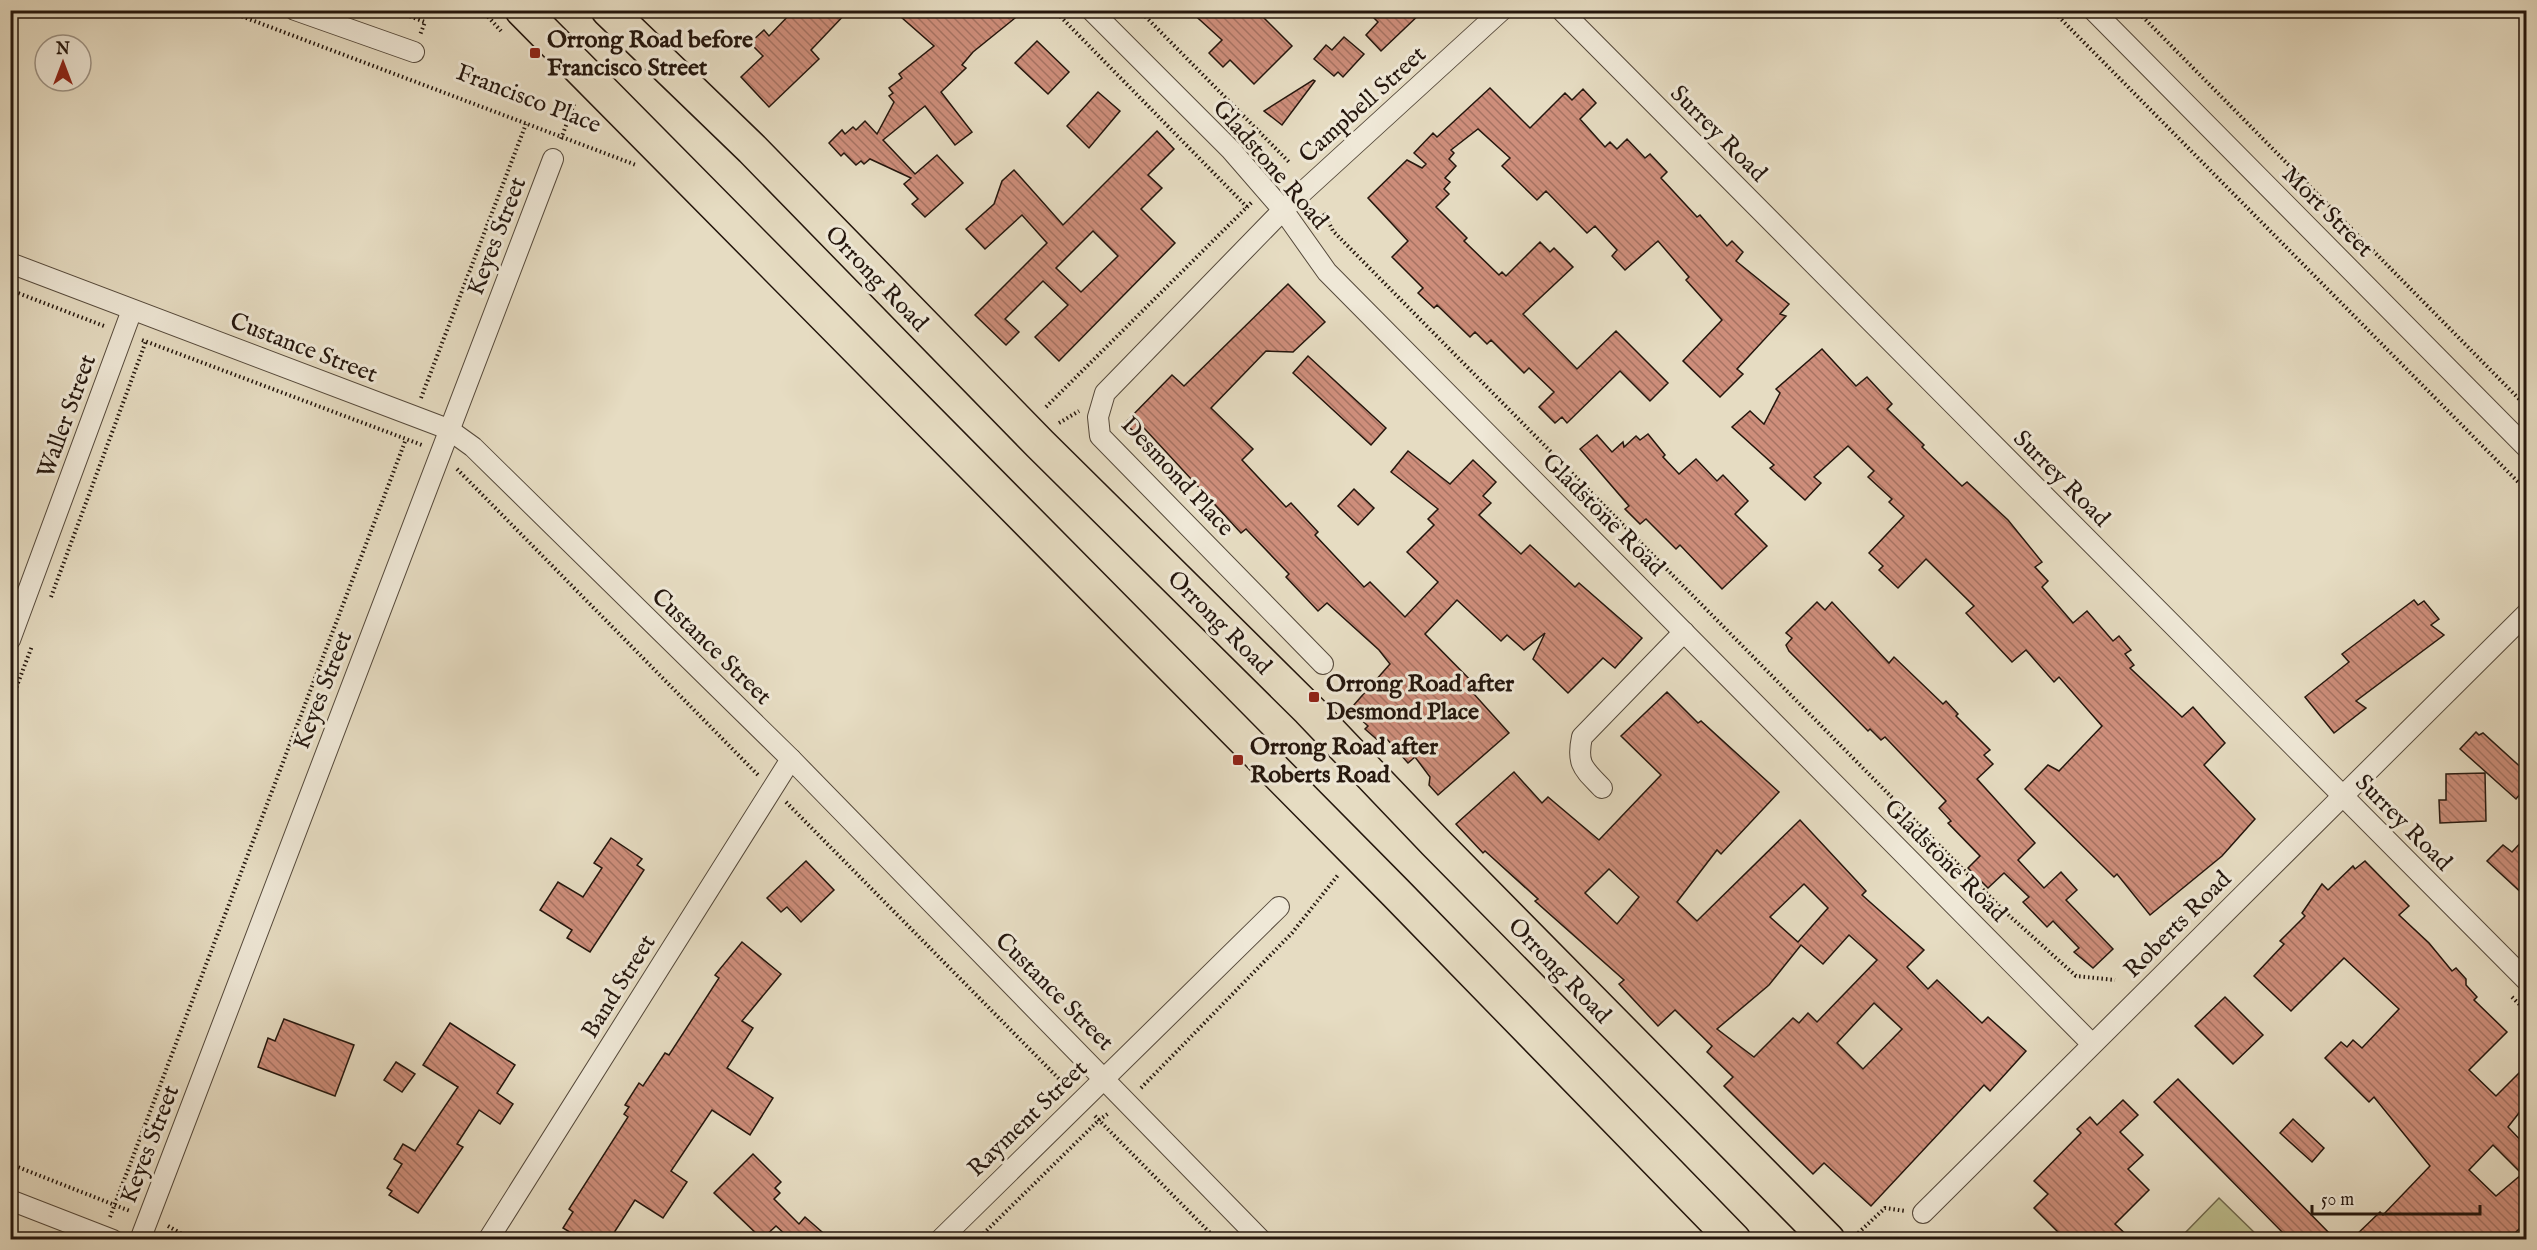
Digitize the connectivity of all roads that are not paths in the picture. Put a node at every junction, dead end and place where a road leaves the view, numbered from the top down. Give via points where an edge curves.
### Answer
1 (295, 10) edge
2 (522, 10) edge
3 (608, 10) edge
4 (1090, 10) edge
5 (1502, 10) edge
6 (1561, 10) edge
7 (2093, 10) edge
8 (414, 51) dead end
9 (553, 159) road end
10 (1283, 210) junction
11 (10, 263) edge
12 (132, 310) junction
13 (448, 429) junction
14 (2526, 447) edge
15 (2526, 614) edge
16 (1684, 632) junction
17 (10, 640) edge
18 (1323, 664) dead end
19 (791, 759) junction
20 (1602, 788) dead end
21 (2342, 796) junction
22 (1279, 907) dead end
23 (2526, 980) edge
24 (2092, 1044) junction
25 (1105, 1078) junction
26 (10, 1200) edge
27 (1923, 1213) road end
28 (108, 1238) edge
29 (140, 1239) edge
30 (488, 1239) edge
31 (940, 1239) edge
32 (1262, 1239) edge
33 (1734, 1239) edge
34 (1828, 1239) edge

1 - 8 street
2 - 33 highway
3 - 34 highway, Orrong Road via 752,149 1040,444 1309,710
4 - 10 street, Gladstone Road via 1231,150
5 - 10 street, Campbell Street
6 - 21 street, Surrey Road
7 - 14 street, Mort Street
9 - 13 street, Keyes Street
10 - 16 street, Gladstone Road via 1328,272
10 - 18 street, Desmond Place via 1106,393 1098,417 1100,436
11 - 12 street, Custance Street
12 - 13 street, Custance Street
12 - 17 street, Waller Street
13 - 19 street, Custance Street via 472,447
13 - 29 street, Keyes Street
15 - 21 street, Roberts Road
16 - 20 street via 1582,737 1578,753 1582,766
16 - 24 street, Gladstone Road
19 - 25 street, Custance Street
19 - 30 street, Band Street
21 - 23 street, Surrey Road
21 - 24 street, Roberts Road
22 - 25 street, Rayment Street
24 - 27 street, Roberts Road
25 - 31 street, Rayment Street
25 - 32 street, Custance Street
26 - 28 street

